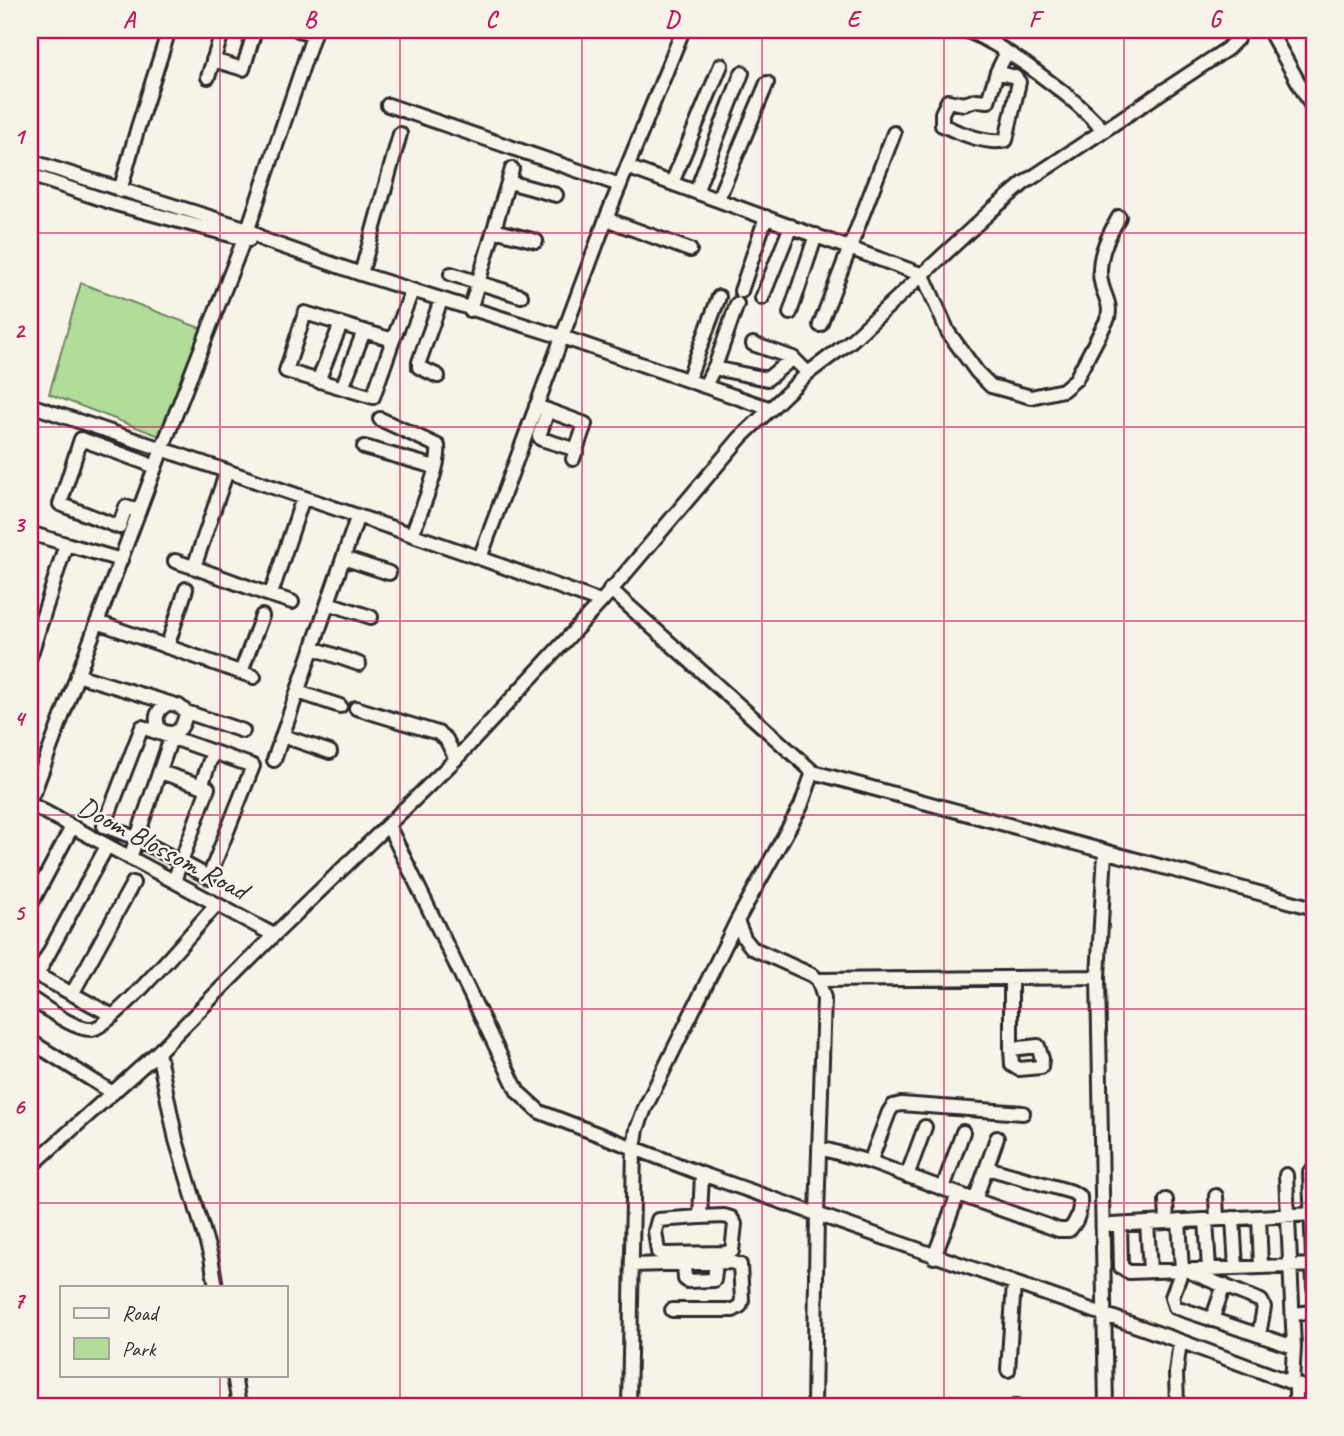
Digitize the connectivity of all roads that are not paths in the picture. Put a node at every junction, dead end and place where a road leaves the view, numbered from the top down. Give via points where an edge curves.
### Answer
1 (169, 30) edge
2 (223, 30) edge
3 (255, 30) edge
4 (298, 30) edge
5 (683, 30) edge
6 (965, 30) edge
7 (1269, 30) edge
8 (314, 32) edge
9 (1238, 33) edge
10 (1007, 52) junction
11 (213, 60) junction
12 (721, 65) dead end
13 (997, 72) junction
14 (742, 73) dead end
15 (208, 77) dead end
16 (767, 83) dead end
17 (388, 105) dead end
18 (1314, 110) edge
19 (1104, 131) junction
20 (894, 133) dead end
21 (400, 134) dead end
22 (30, 161) edge
23 (627, 167) junction
24 (30, 175) edge
25 (672, 183) junction
26 (620, 185) junction
27 (121, 191) junction
28 (696, 192) junction
29 (556, 195) dead end
30 (718, 199) junction
31 (766, 217) junction
32 (1119, 217) dead end
33 (606, 219) junction
34 (791, 226) junction
35 (494, 230) junction
36 (246, 234) junction
37 (816, 234) junction
38 (536, 241) dead end
39 (851, 247) junction
40 (690, 250) dead end
41 (361, 274) junction
42 (451, 274) dead end
43 (923, 275) junction
44 (478, 282) junction
45 (412, 290) junction
46 (741, 291) dead end
47 (521, 296) dead end
48 (719, 297) dead end
49 (762, 298) dead end
50 (441, 300) junction
51 (737, 304) dead end
52 (470, 310) junction
53 (790, 313) dead end
54 (341, 324) junction
55 (820, 325) dead end
56 (364, 331) junction
57 (562, 337) junction
58 (393, 340) junction
59 (753, 344) dead end
60 (793, 358) junction
61 (714, 368) junction
62 (808, 373) junction
63 (438, 376) dead end
64 (318, 380) junction
65 (688, 380) junction
66 (705, 386) junction
67 (342, 388) junction
68 (30, 405) edge
69 (542, 408) junction
70 (771, 408) junction
71 (380, 419) dead end
72 (364, 447) dead end
73 (162, 449) junction
74 (435, 467) junction
75 (155, 468) junction
76 (227, 471) junction
77 (303, 498) junction
78 (139, 511) junction
79 (357, 518) junction
80 (30, 533) edge
81 (412, 535) junction
82 (66, 544) junction
83 (343, 558) junction
84 (480, 558) junction
85 (121, 560) junction
86 (175, 561) dead end
87 (196, 568) junction
88 (389, 573) dead end
89 (186, 589) dead end
90 (610, 589) junction
91 (267, 594) junction
92 (292, 602) dead end
93 (601, 602) junction
94 (328, 603) junction
95 (36, 616) edge
96 (262, 616) dead end
97 (371, 618) dead end
98 (97, 622) junction
99 (167, 647) junction
100 (313, 648) junction
101 (30, 657) edge
102 (359, 664) dead end
103 (78, 675) junction
104 (298, 692) junction
105 (168, 704) junction
106 (340, 706) dead end
107 (356, 708) dead end
108 (186, 712) junction
109 (243, 731) dead end
110 (283, 736) junction
111 (171, 738) junction
112 (213, 752) junction
113 (330, 752) dead end
114 (456, 759) junction
115 (274, 760) dead end
116 (160, 772) junction
117 (813, 772) junction
118 (201, 786) junction
119 (30, 798) edge
120 (30, 804) edge
121 (388, 825) junction
122 (72, 827) junction
123 (136, 838) junction
124 (107, 846) junction
125 (1105, 852) junction
126 (130, 858) junction
127 (181, 863) junction
128 (174, 881) junction
129 (133, 883) dead end
130 (217, 904) junction
131 (30, 906) edge
132 (1314, 908) edge
133 (737, 921) junction
134 (274, 935) junction
135 (34, 973) edge
136 (1098, 977) junction
137 (1011, 979) junction
138 (818, 980) junction
139 (72, 994) junction
140 (30, 998) edge
141 (113, 1016) junction
142 (30, 1041) edge
143 (1011, 1049) dead end
144 (158, 1052) junction
145 (113, 1093) junction
146 (1023, 1113) dead end
147 (925, 1127) dead end
148 (963, 1132) dead end
149 (996, 1138) dead end
150 (820, 1147) junction
151 (634, 1148) junction
152 (870, 1162) junction
153 (30, 1167) edge
154 (987, 1168) junction
155 (1310, 1172) dead end
156 (702, 1174) junction
157 (1286, 1175) dead end
158 (906, 1176) junction
159 (943, 1188) junction
160 (958, 1194) junction
161 (1216, 1196) dead end
162 (975, 1199) junction
163 (1166, 1200) dead end
164 (1313, 1214) edge
165 (817, 1215) junction
166 (1288, 1215) junction
167 (699, 1217) junction
168 (1259, 1217) junction
169 (1233, 1219) junction
170 (1212, 1220) junction
171 (1173, 1222) junction
172 (1147, 1223) junction
173 (1119, 1225) junction
174 (1104, 1226) junction
175 (934, 1257) junction
176 (632, 1265) junction
177 (1314, 1265) edge
178 (1290, 1266) junction
179 (1236, 1268) junction
180 (1261, 1268) junction
181 (1209, 1269) junction
182 (1184, 1270) junction
183 (1150, 1271) junction
184 (1014, 1284) junction
185 (216, 1286) edge
186 (1224, 1286) junction
187 (1314, 1287) edge
188 (672, 1310) dead end
189 (1314, 1312) edge
190 (1293, 1314) junction
191 (1103, 1315) junction
192 (1212, 1320) junction
193 (1259, 1335) junction
194 (1180, 1341) junction
195 (1294, 1347) junction
196 (1008, 1370) dead end
197 (234, 1376) edge
198 (1294, 1384) junction
199 (1314, 1391) edge
200 (239, 1406) edge
201 (629, 1406) edge
202 (814, 1406) edge
203 (1106, 1406) edge
204 (1177, 1406) edge
205 (1296, 1406) edge

1 - 27 street
2 - 11 street
3 - 11 street via 243,69
4 - 8 street
5 - 23 street
6 - 10 street
7 - 18 street
8 - 36 street
9 - 19 street via 1227,49
10 - 13 street
10 - 19 street via 1071,97
11 - 15 street
12 - 25 street
13 - 13 street via 1019,82 1006,140 985,139 942,124 948,101 988,101
14 - 28 street
16 - 30 street
17 - 26 street
19 - 43 street via 1024,183
20 - 39 street
21 - 41 street
22 - 27 street
23 - 25 street
23 - 26 street
24 - 36 street via 116,204
25 - 28 street
26 - 33 street
27 - 36 street
28 - 30 street
29 - 35 street via 511,175
30 - 31 street
31 - 34 street
31 - 46 street
32 - 43 street via 1100,260 1108,318 1076,379 1058,392 1031,397 985,381 948,332
33 - 40 street
33 - 57 street
34 - 37 street
34 - 49 street
35 - 38 street
35 - 44 street
36 - 41 street
36 - 73 street
37 - 39 street
37 - 53 street
39 - 43 street
39 - 55 street
41 - 45 street
42 - 44 street
43 - 62 street
44 - 47 street
44 - 52 street
45 - 50 street
45 - 58 street
48 - 65 street
50 - 52 street
50 - 63 street via 419,362 419,367
51 - 61 street
52 - 57 street
54 - 56 street
54 - 64 street
54 - 64 street via 305,313 286,371
56 - 58 street
56 - 67 street
57 - 65 street
57 - 69 street
58 - 67 street via 373,397
59 - 60 street
60 - 61 street via 766,379
60 - 62 street
61 - 66 street
62 - 70 street
64 - 67 street
65 - 66 street
66 - 70 street
68 - 73 street
69 - 69 street via 541,439 575,454 584,424
69 - 84 street
70 - 90 street
71 - 74 street via 438,446
72 - 74 street
73 - 75 street
73 - 76 street
74 - 81 street
75 - 78 street
75 - 78 street via 82,439 60,504 119,527 125,507
76 - 77 street
76 - 87 street
77 - 79 street
77 - 91 street via 272,591
78 - 85 street
79 - 81 street
79 - 83 street
80 - 82 street
81 - 84 street
82 - 85 street
82 - 95 street
83 - 88 street
83 - 94 street
84 - 93 street
85 - 98 street
86 - 87 street
87 - 91 street
89 - 99 street
90 - 93 street
90 - 117 street
91 - 92 street
93 - 114 street
94 - 97 street
94 - 100 street
95 - 101 street
96 - 99 street via 248,675
98 - 99 street
98 - 103 street
100 - 102 street
100 - 104 street
103 - 105 street
103 - 119 street
104 - 106 street
104 - 110 street
105 - 108 street
105 - 108 street via 156,718 163,732 179,731
107 - 114 street via 439,733
108 - 109 street
110 - 113 street
110 - 115 street
111 - 112 street
111 - 116 street
111 - 123 street via 142,727 104,826
112 - 118 street
112 - 127 street via 253,766 209,877
114 - 121 street
116 - 118 street
116 - 123 street
117 - 125 street
117 - 133 street via 801,806
118 - 127 street via 208,788
120 - 122 street, Doom Blossom Road
121 - 134 street
121 - 151 street via 518,1092 540,1112
122 - 124 street, Doom Blossom Road
122 - 131 street
123 - 126 street
123 - 127 street
124 - 126 street, Doom Blossom Road
124 - 135 street
125 - 132 street
125 - 136 street
126 - 128 street, Doom Blossom Road
127 - 128 street
128 - 130 street, Doom Blossom Road
129 - 139 street
130 - 134 street, Doom Blossom Road
130 - 141 street
133 - 138 street via 752,948
133 - 151 street via 645,1108
134 - 144 street
135 - 139 street
136 - 137 street
136 - 174 street
137 - 138 street
137 - 143 street
138 - 150 street via 824,998
139 - 141 street
140 - 141 street via 85,1028 101,1026
142 - 145 street
144 - 145 street
144 - 185 street via 176,1140
145 - 153 street
146 - 152 street via 893,1106
147 - 158 street
148 - 159 street
149 - 154 street
150 - 152 street
150 - 165 street
151 - 156 street
151 - 176 street
152 - 158 street
154 - 162 street
154 - 162 street via 1072,1192 1080,1197 1076,1223 1069,1230 1059,1230
155 - 164 street
156 - 165 street
156 - 167 street
157 - 166 street
158 - 159 street
159 - 160 street
160 - 162 street
160 - 175 street
161 - 170 street
163 - 171 street
164 - 166 street
164 - 177 street
165 - 175 street
165 - 202 street
166 - 168 street
166 - 178 street
167 - 167 street via 732,1218 732,1251 658,1251 658,1220
168 - 169 street
168 - 180 street
169 - 170 street
169 - 179 street
170 - 171 street
170 - 181 street
171 - 172 street
171 - 182 street
172 - 173 street
172 - 183 street
173 - 174 street
173 - 183 street via 1121,1267 1129,1272
174 - 191 street
175 - 184 street
176 - 188 street via 740,1265 740,1306 733,1310
176 - 201 street
177 - 178 street
177 - 187 street
178 - 180 street
178 - 190 street
179 - 180 street
179 - 181 street
181 - 182 street
182 - 183 street
182 - 186 street
182 - 192 street via 1173,1304
184 - 191 street
184 - 196 street via 1018,1322
186 - 192 street
186 - 193 street via 1261,1301
189 - 190 street
190 - 195 street
191 - 194 street
191 - 203 street
192 - 193 street
193 - 195 street
194 - 198 street
194 - 204 street
195 - 198 street
197 - 200 street
198 - 199 street
198 - 205 street

